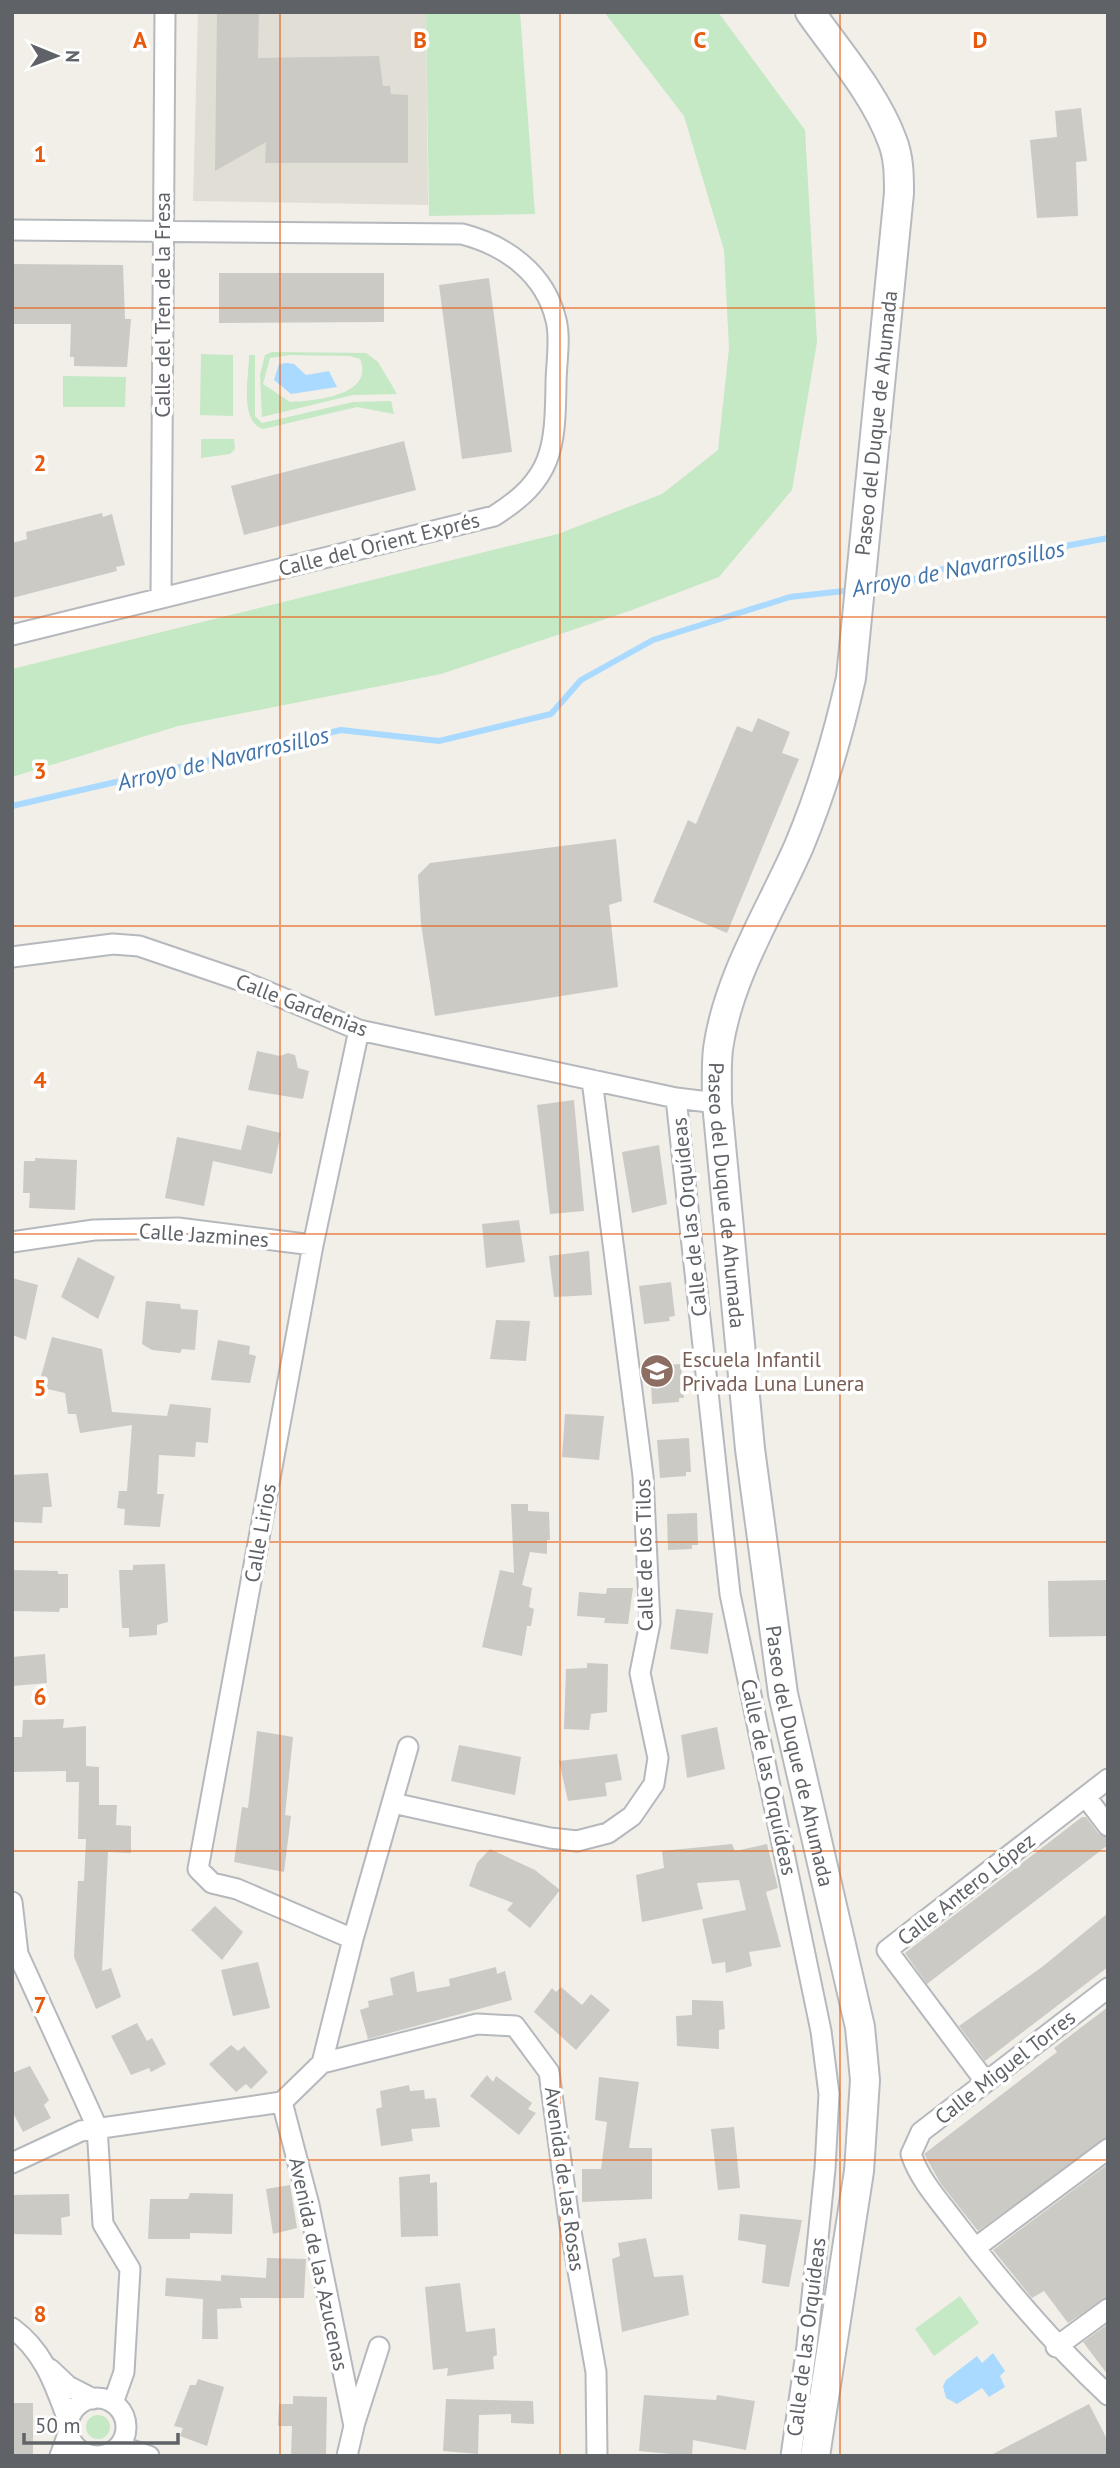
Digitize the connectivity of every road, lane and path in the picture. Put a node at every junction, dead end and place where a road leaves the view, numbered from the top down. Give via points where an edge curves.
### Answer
1 (165, 12) edge
2 (810, 12) edge
3 (12, 230) edge
4 (162, 230) junction
5 (161, 598) junction
6 (12, 635) edge
7 (12, 957) edge
8 (359, 1030) junction
9 (592, 1080) junction
10 (676, 1098) junction
11 (717, 1103) junction
12 (12, 1242) edge
13 (313, 1245) junction
14 (408, 1747) dead end
15 (1108, 1779) edge
16 (1086, 1797) junction
17 (393, 1803) junction
18 (1108, 1826) edge
19 (12, 1902) edge
20 (352, 1939) junction
21 (15, 1955) edge
22 (1108, 1988) edge
23 (322, 2063) junction
24 (985, 2081) junction
25 (282, 2102) junction
26 (97, 2127) junction
27 (1108, 2149) edge
28 (12, 2163) edge
29 (975, 2248) junction
30 (1108, 2309) edge
31 (12, 2328) edge
32 (379, 2347) dead end
33 (1056, 2347) junction
34 (47, 2366) junction
35 (1108, 2395) edge
36 (93, 2399) junction
37 (113, 2403) junction
38 (354, 2426) junction
39 (69, 2427) junction
40 (107, 2453) edge
41 (60, 2456) edge
42 (149, 2456) edge
43 (347, 2456) edge
44 (597, 2456) edge
45 (791, 2456) edge
46 (815, 2456) edge

1 - 4 street, Calle del Tren de la Fresa
2 - 11 main road, Paseo del Duque de Ahumada via 867,93 892,140 899,194 857,620 836,749 727,1009 718,1050
3 - 4 street, Calle del Orient Exprés
4 - 5 street, Calle del Tren de la Fresa
4 - 5 street, Calle del Orient Exprés via 462,234 510,253 535,278 557,322 555,436 547,464 517,501 494,516
5 - 6 street, Calle del Orient Exprés
7 - 8 street, Calle Gardenias via 113,944 139,946 242,981
8 - 9 street, Calle Gardenias
8 - 13 street, Calle Lirios
9 - 10 street, Calle Gardenias
9 - 17 street, Calle de los Tilos via 643,1476 650,1623 640,1673 658,1758 654,1784 632,1816 608,1833 577,1841
10 - 11 street, Calle Gardenias
10 - 45 street, Calle de las Orquídeas via 730,1594 821,2031 829,2094 807,2346
11 - 46 main road, Paseo del Duque de Ahumada via 750,1449 783,1694 860,2027 865,2081 859,2171
12 - 13 street, Calle Jazmines via 93,1230 178,1228
13 - 20 street, Calle Lirios via 198,1869 212,1883 237,1889
14 - 17 street
15 - 16 street, Calle Antero López
16 - 18 street
16 - 24 street, Calle Antero López via 887,1950
17 - 20 street
19 - 21 street
20 - 23 street
21 - 26 street
22 - 24 street, Calle Miguel Torres
23 - 25 street
23 - 44 street, Avenida de las Rosas via 477,2024 515,2026 549,2072 596,2372
24 - 29 street, Calle Miguel Torres via 921,2132 911,2154 923,2179
25 - 26 street
25 - 38 street, Avenida de las Azucenas via 309,2205
26 - 28 street
26 - 37 street via 103,2224 130,2269 124,2372
27 - 29 street
29 - 33 street
30 - 33 street
31 - 34 street
32 - 38 street, Avenida de las Azucenas
33 - 35 street
34 - 36 street via 68,2386
34 - 39 street
36 - 37 street
36 - 39 street via 77,2407
37 - 40 street via 126,2424
38 - 43 street, Avenida de las Azucenas
39 - 40 street via 80,2450
39 - 41 street
40 - 42 street

